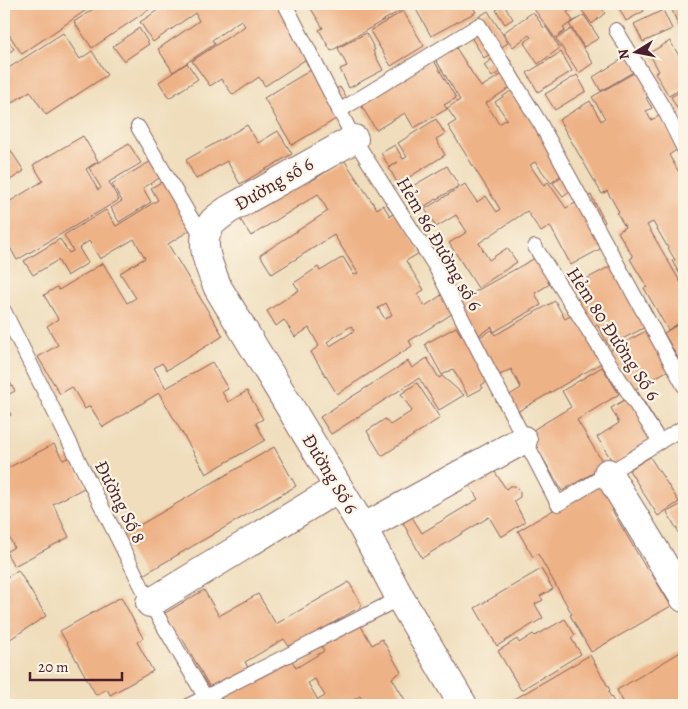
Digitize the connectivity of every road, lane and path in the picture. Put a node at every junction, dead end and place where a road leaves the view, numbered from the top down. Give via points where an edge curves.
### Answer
1 (285, 4) edge
2 (616, 30) dead end
3 (339, 111) junction
4 (138, 127) dead end
5 (354, 138) junction
6 (684, 149) edge
7 (205, 240) junction
8 (535, 247) dead end
9 (4, 311) edge
10 (684, 386) edge
11 (684, 427) edge
12 (523, 440) junction
13 (660, 442) junction
14 (608, 473) junction
15 (338, 488) junction
16 (362, 528) junction
17 (400, 598) junction
18 (684, 598) edge
19 (150, 603) junction
20 (207, 701) edge
21 (190, 705) edge
22 (463, 705) edge

1 - 3 lane, Hẻm 86 Đường số 6
2 - 6 lane
3 - 5 lane, Hẻm 86 Đường số 6
3 - 10 lane via 478,25 540,123
4 - 7 lane
5 - 7 street, Đường số 6 via 228,210 211,224
5 - 12 lane, Hẻm 86 Đường số 6 via 435,266
7 - 15 street, Đường Số 6 via 207,257 218,288
8 - 13 lane, Hẻm 80 Đường Số 6
9 - 19 lane, Đường Số 8
11 - 13 lane
12 - 14 lane, Hẻm 86 Đường số 6 via 558,504
12 - 16 street
13 - 14 lane
14 - 18 street
15 - 16 street, Đường Số 6
15 - 19 street
16 - 17 street, Đường Số 6
17 - 20 lane
17 - 22 street, Đường Số 6
19 - 20 lane, Đường Số 8
20 - 21 lane

